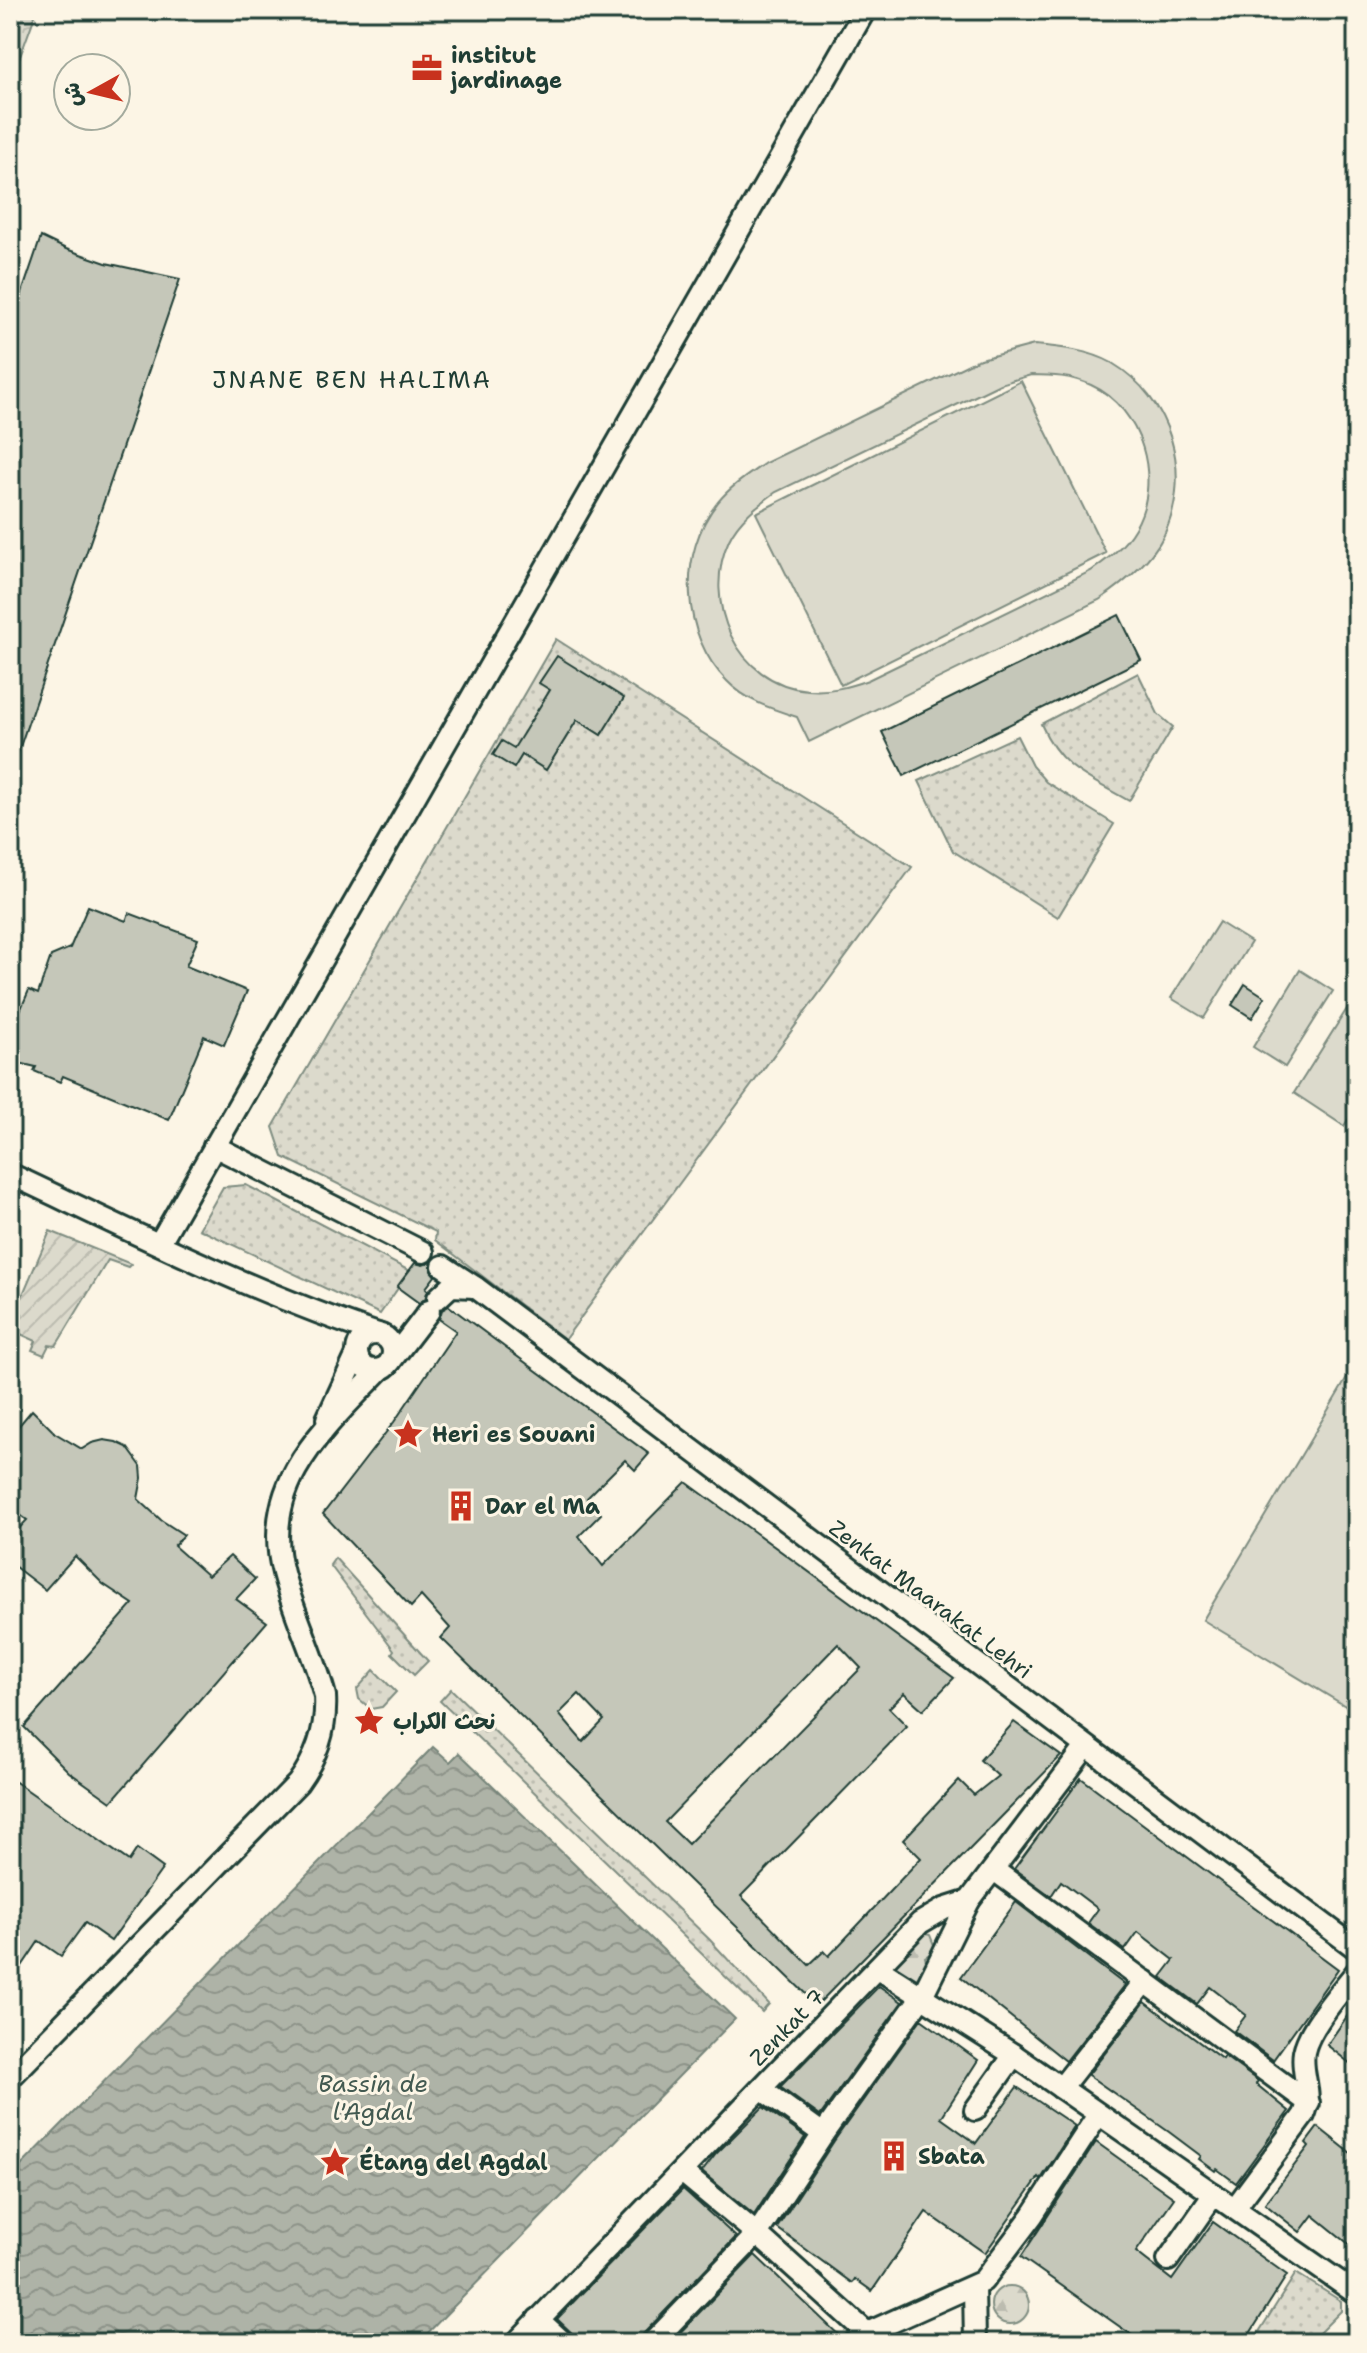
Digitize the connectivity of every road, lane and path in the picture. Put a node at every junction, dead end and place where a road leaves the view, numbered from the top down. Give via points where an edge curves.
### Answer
1 (865, 10) edge
2 (214, 1146) junction
3 (10, 1174) edge
4 (159, 1244) junction
5 (423, 1252) dead end
6 (443, 1266) dead end
7 (475, 1287) junction
8 (324, 1316) junction
9 (378, 1334) junction
10 (357, 1352) junction
11 (386, 1365) junction
12 (321, 1433) junction
13 (1086, 1747) junction
14 (994, 1870) junction
15 (969, 1901) junction
16 (1357, 1949) edge
17 (877, 1968) junction
18 (1357, 1971) edge
19 (1145, 1981) junction
20 (922, 1996) junction
21 (1014, 2055) junction
22 (10, 2078) edge
23 (1061, 2088) junction
24 (761, 2089) junction
25 (1309, 2103) junction
26 (975, 2110) dead end
27 (1098, 2115) junction
28 (823, 2134) junction
29 (682, 2172) junction
30 (1214, 2194) junction
31 (1235, 2208) junction
32 (757, 2234) junction
33 (1168, 2260) dead end
34 (974, 2286) junction
35 (1357, 2294) edge
36 (538, 2319) junction
37 (860, 2338) edge
38 (516, 2343) edge
39 (564, 2343) edge
40 (652, 2343) edge
41 (975, 2343) edge

1 - 2 street
2 - 4 street
2 - 5 street
3 - 4 street
4 - 8 street
6 - 7 street, Zenkat Maarakat Lehri
7 - 11 street via 451,1286
7 - 13 street, Zenkat Maarakat Lehri
8 - 9 street
8 - 10 street
9 - 10 street via 362,1339
9 - 11 street via 391,1345
10 - 11 street via 365,1368
10 - 12 street
11 - 12 street
12 - 22 street via 284,1493 276,1531 283,1576 325,1696 317,1752 298,1783
13 - 14 street, Zenkat 7
13 - 16 street, Zenkat Maarakat Lehri
14 - 15 street, Zenkat 7
14 - 19 street
15 - 17 street, Zenkat 7 via 920,1923
15 - 20 street
17 - 20 street
17 - 24 street, Zenkat 7
18 - 25 street via 1305,2046
19 - 23 street
19 - 25 street
20 - 21 street
20 - 28 street
21 - 23 street
21 - 26 street
23 - 27 street
24 - 28 street
24 - 29 street, Zenkat 7
25 - 31 street
27 - 30 street
27 - 34 street via 992,2272
28 - 32 street
29 - 32 street
29 - 36 street, Zenkat 7
30 - 31 street
30 - 33 street
31 - 35 street
32 - 37 street
32 - 40 street
34 - 37 street
34 - 41 street
36 - 38 street, Zenkat 7
36 - 39 street

